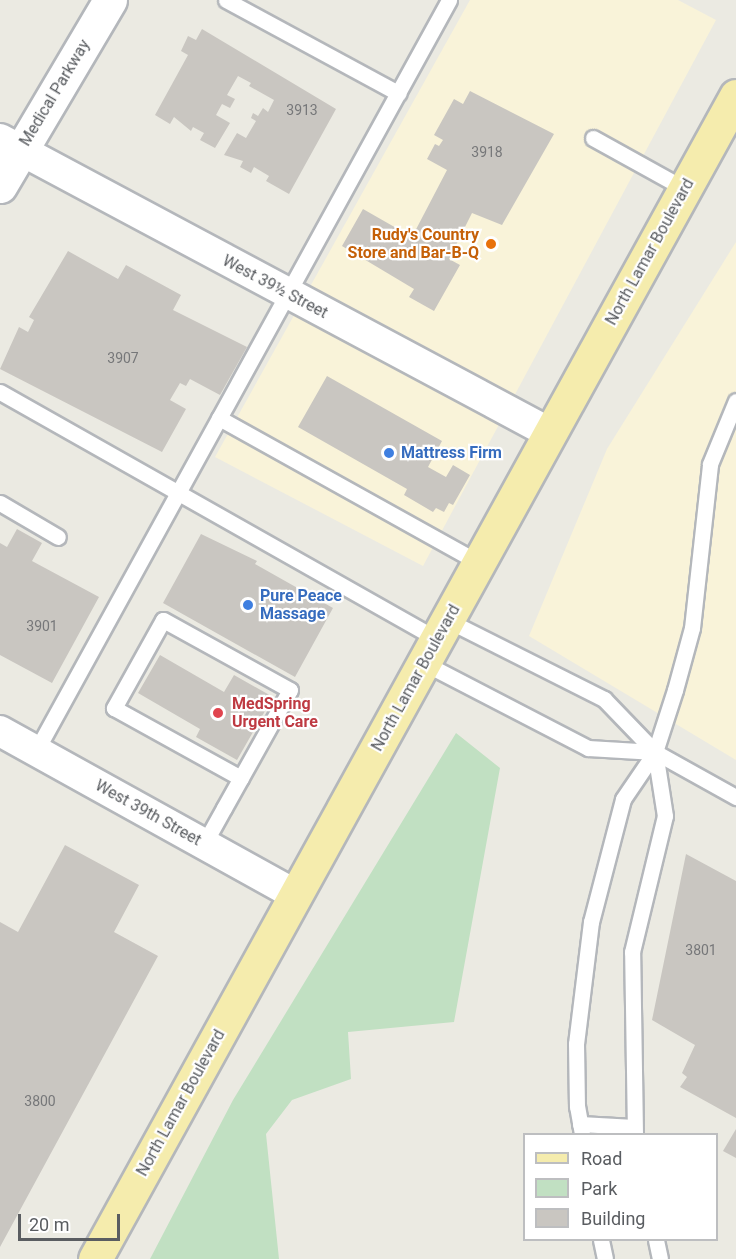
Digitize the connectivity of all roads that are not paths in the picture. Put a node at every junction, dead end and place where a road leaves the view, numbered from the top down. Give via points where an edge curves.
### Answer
1 (110, 0) edge
2 (226, 0) edge
3 (449, 0) edge
4 (398, 93) junction
5 (736, 96) edge
6 (593, 138) dead end
7 (10, 145) edge
8 (0, 186) edge
9 (685, 189) junction
10 (288, 294) junction
11 (0, 392) edge
12 (736, 401) edge
13 (219, 418) junction
14 (550, 433) junction
15 (179, 491) junction
16 (0, 503) edge
17 (58, 537) dead end
18 (479, 563) junction
19 (436, 641) junction
20 (0, 731) edge
21 (36, 751) junction
22 (655, 752) junction
23 (241, 778) junction
24 (736, 796) edge
25 (204, 844) junction
26 (296, 895) junction
27 (581, 1129) edge
28 (634, 1131) edge
29 (601, 1241) edge
30 (656, 1241) edge
31 (94, 1259) edge
32 (605, 1259) edge
33 (660, 1259) edge

1 - 7 street, Medical Parkway
2 - 4 lane
3 - 4 lane
4 - 10 lane
5 - 9 main road, North Lamar Boulevard
6 - 9 lane
7 - 8 street, Medical Parkway
7 - 10 street, West 39½ Street
9 - 14 main road, North Lamar Boulevard
10 - 13 lane
10 - 14 street, West 39½ Street
11 - 15 lane
12 - 22 lane via 710,464 692,628
13 - 15 lane
13 - 18 lane
14 - 18 main road, North Lamar Boulevard
15 - 19 lane
15 - 21 lane
16 - 17 lane
18 - 19 main road, North Lamar Boulevard
19 - 22 lane via 604,699
19 - 22 lane via 588,748
19 - 26 main road, North Lamar Boulevard
20 - 21 street, West 39th Street
21 - 25 street, West 39th Street
22 - 24 lane
22 - 27 lane via 623,799 591,922 576,1044
22 - 28 lane via 665,816 632,952
23 - 23 lane via 290,690 164,620 114,708
23 - 25 lane
25 - 26 street, West 39th Street
26 - 31 main road, North Lamar Boulevard
27 - 28 lane
29 - 32 lane
30 - 33 lane

